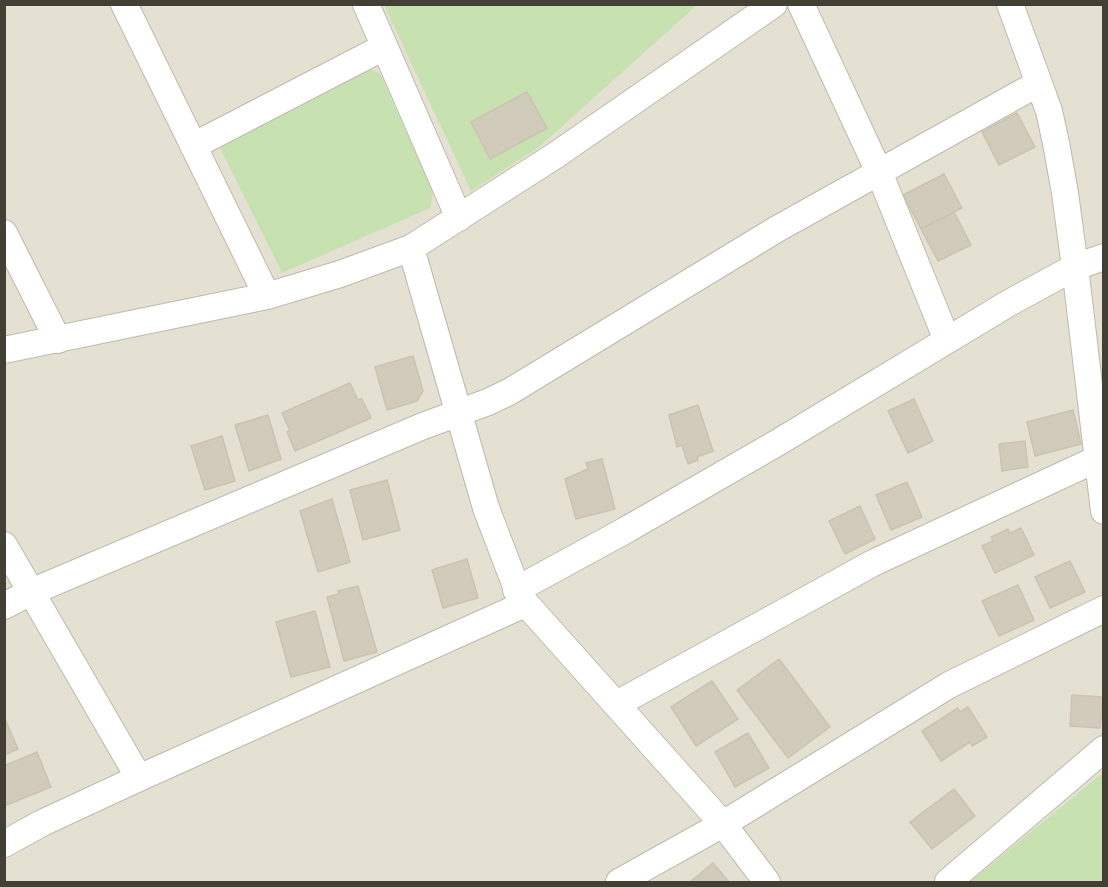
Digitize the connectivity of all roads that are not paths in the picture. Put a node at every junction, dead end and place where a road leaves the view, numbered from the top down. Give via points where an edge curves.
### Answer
1 (124, 4) edge
2 (366, 4) edge
3 (774, 4) edge
4 (801, 4) edge
5 (1010, 4) edge
6 (384, 47) junction
7 (1039, 83) junction
8 (193, 146) junction
9 (879, 172) junction
10 (459, 218) junction
11 (4, 233) edge
12 (411, 248) junction
13 (1104, 257) edge
14 (1075, 267) junction
15 (267, 296) junction
16 (58, 340) junction
17 (947, 340) junction
18 (4, 350) edge
19 (459, 413) junction
20 (1097, 459) junction
21 (1104, 511) edge
22 (4, 545) edge
23 (31, 592) junction
24 (521, 597) junction
25 (4, 606) edge
26 (1104, 609) edge
27 (617, 704) junction
28 (1104, 749) edge
29 (139, 778) junction
30 (723, 824) junction
31 (4, 844) edge
32 (619, 882) edge
33 (766, 882) edge
34 (948, 882) edge

1 - 8 street
2 - 6 street
3 - 10 street
4 - 9 street
5 - 7 street
6 - 8 street
6 - 10 street
7 - 9 street
7 - 14 street via 1056,144
8 - 15 street
9 - 17 street
9 - 19 street via 777,229 509,392
10 - 12 street
11 - 16 street
12 - 15 street
12 - 19 street
13 - 14 street
14 - 17 street
14 - 20 street
15 - 16 street
16 - 18 street
17 - 24 street
19 - 23 street
19 - 24 street via 486,508
20 - 21 street
20 - 27 street via 873,562
22 - 23 street
23 - 25 street
23 - 29 street
24 - 27 street
24 - 29 street
26 - 30 street via 949,684
27 - 30 street
28 - 34 street
29 - 31 street
30 - 32 street
30 - 33 street

